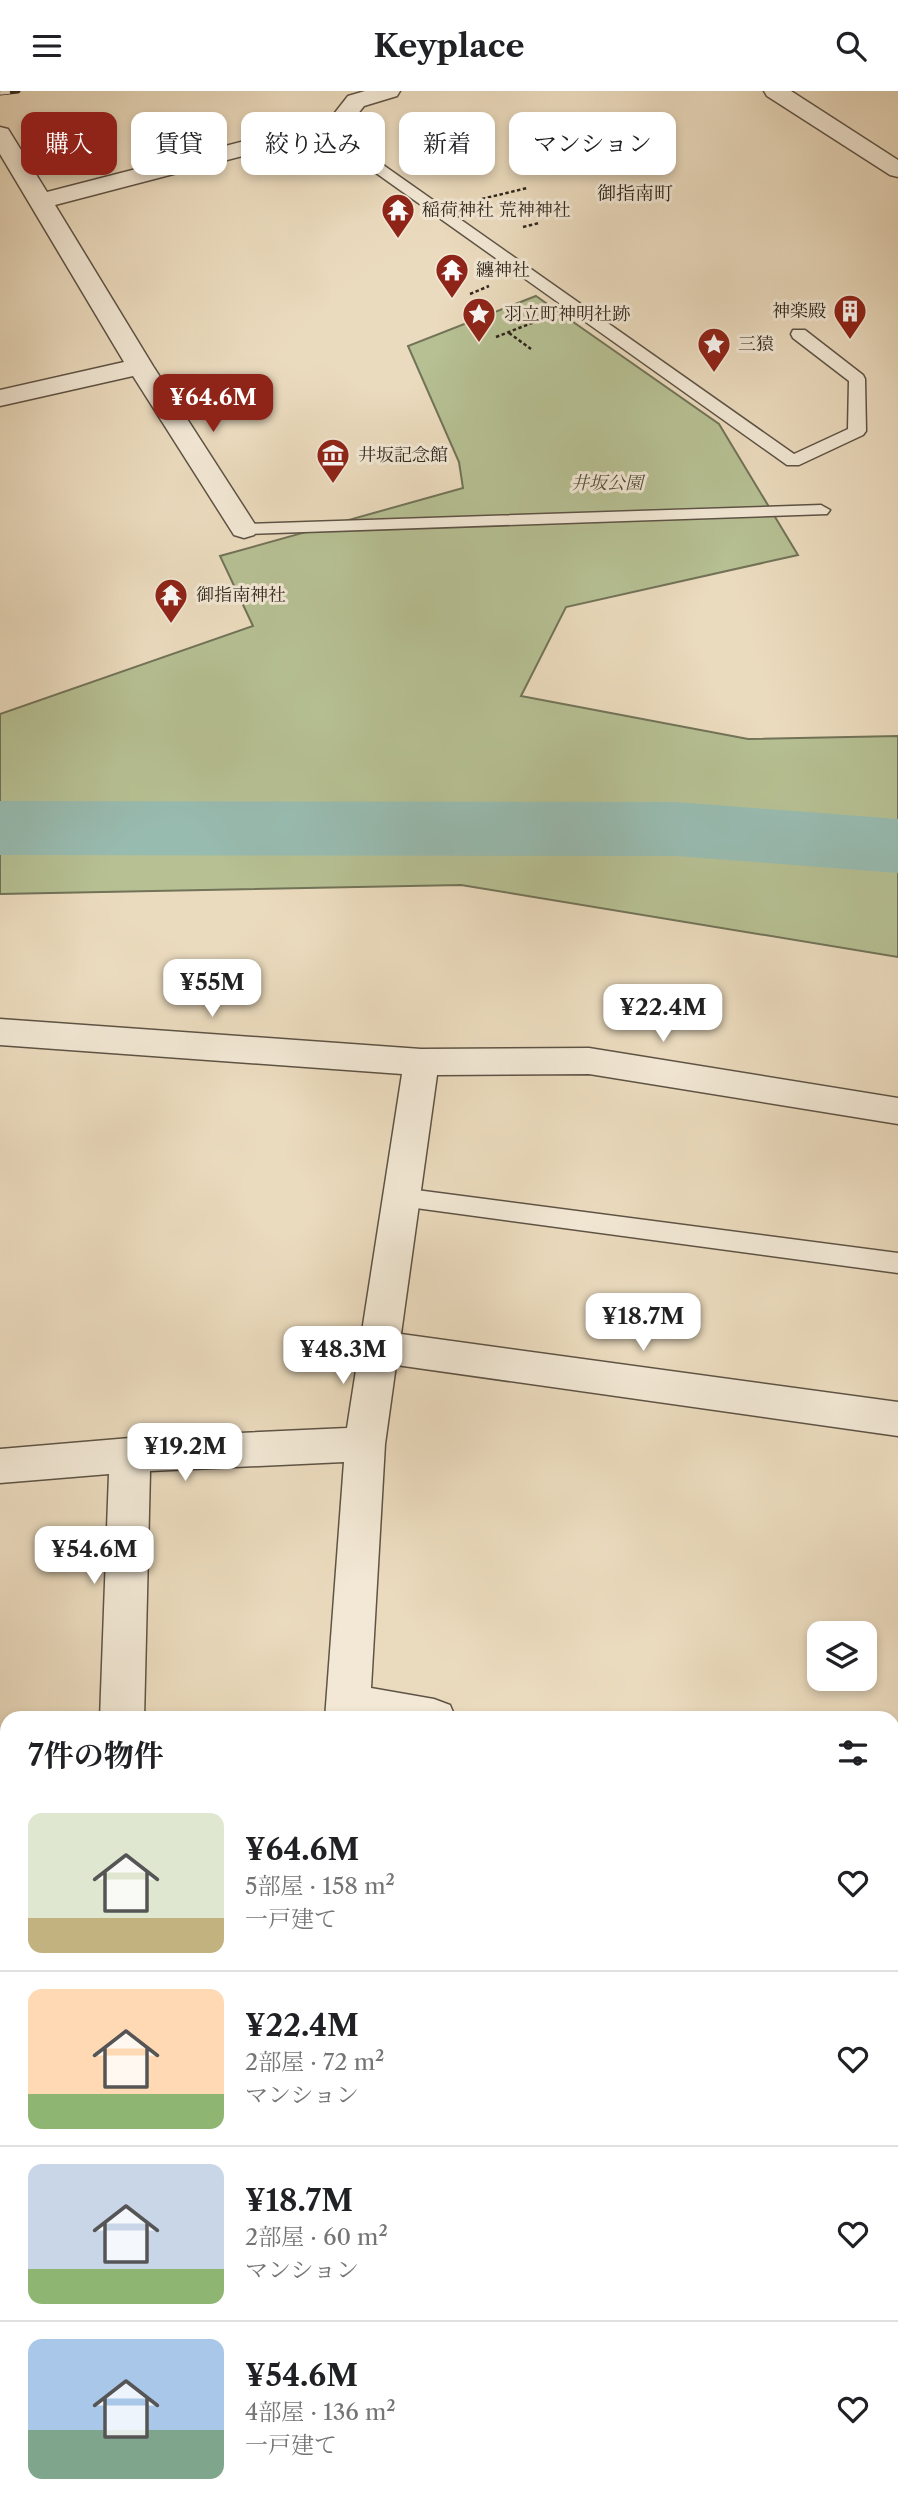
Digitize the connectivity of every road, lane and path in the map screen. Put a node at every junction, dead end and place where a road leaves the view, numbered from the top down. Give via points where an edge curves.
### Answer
1 (389, 91) edge
2 (775, 91) edge
3 (345, 112) edge
4 (0, 134) edge
5 (241, 149) edge
6 (898, 170) edge
7 (385, 173) edge
8 (527, 188) dead end
9 (40, 201) junction
10 (474, 201) dead end
11 (539, 223) dead end
12 (515, 229) dead end
13 (508, 332) dead end
14 (799, 334) dead end
15 (531, 349) dead end
16 (140, 366) junction
17 (0, 398) edge
18 (821, 510) dead end
19 (244, 529) joint
20 (0, 1032) edge
21 (421, 1062) junction
22 (898, 1111) edge
23 (401, 1197) junction
24 (898, 1263) edge
25 (379, 1347) junction
26 (898, 1419) edge
27 (365, 1444) junction
28 (130, 1455) junction
29 (0, 1466) edge
30 (122, 1711) edge
31 (348, 1711) edge

1 - 3 street via 356,101
2 - 6 street
4 - 9 street
5 - 9 street
7 - 14 lane via 793,461 857,431 859,413 857,379
8 - 10 path
9 - 16 street
11 - 12 path
13 - 15 path
16 - 17 street
16 - 19 street
18 - 19 lane
20 - 21 street
21 - 22 street via 589,1061
21 - 23 street
23 - 24 lane
23 - 25 street
25 - 26 street
25 - 27 street
27 - 28 street
27 - 31 street
28 - 29 street
28 - 30 street

